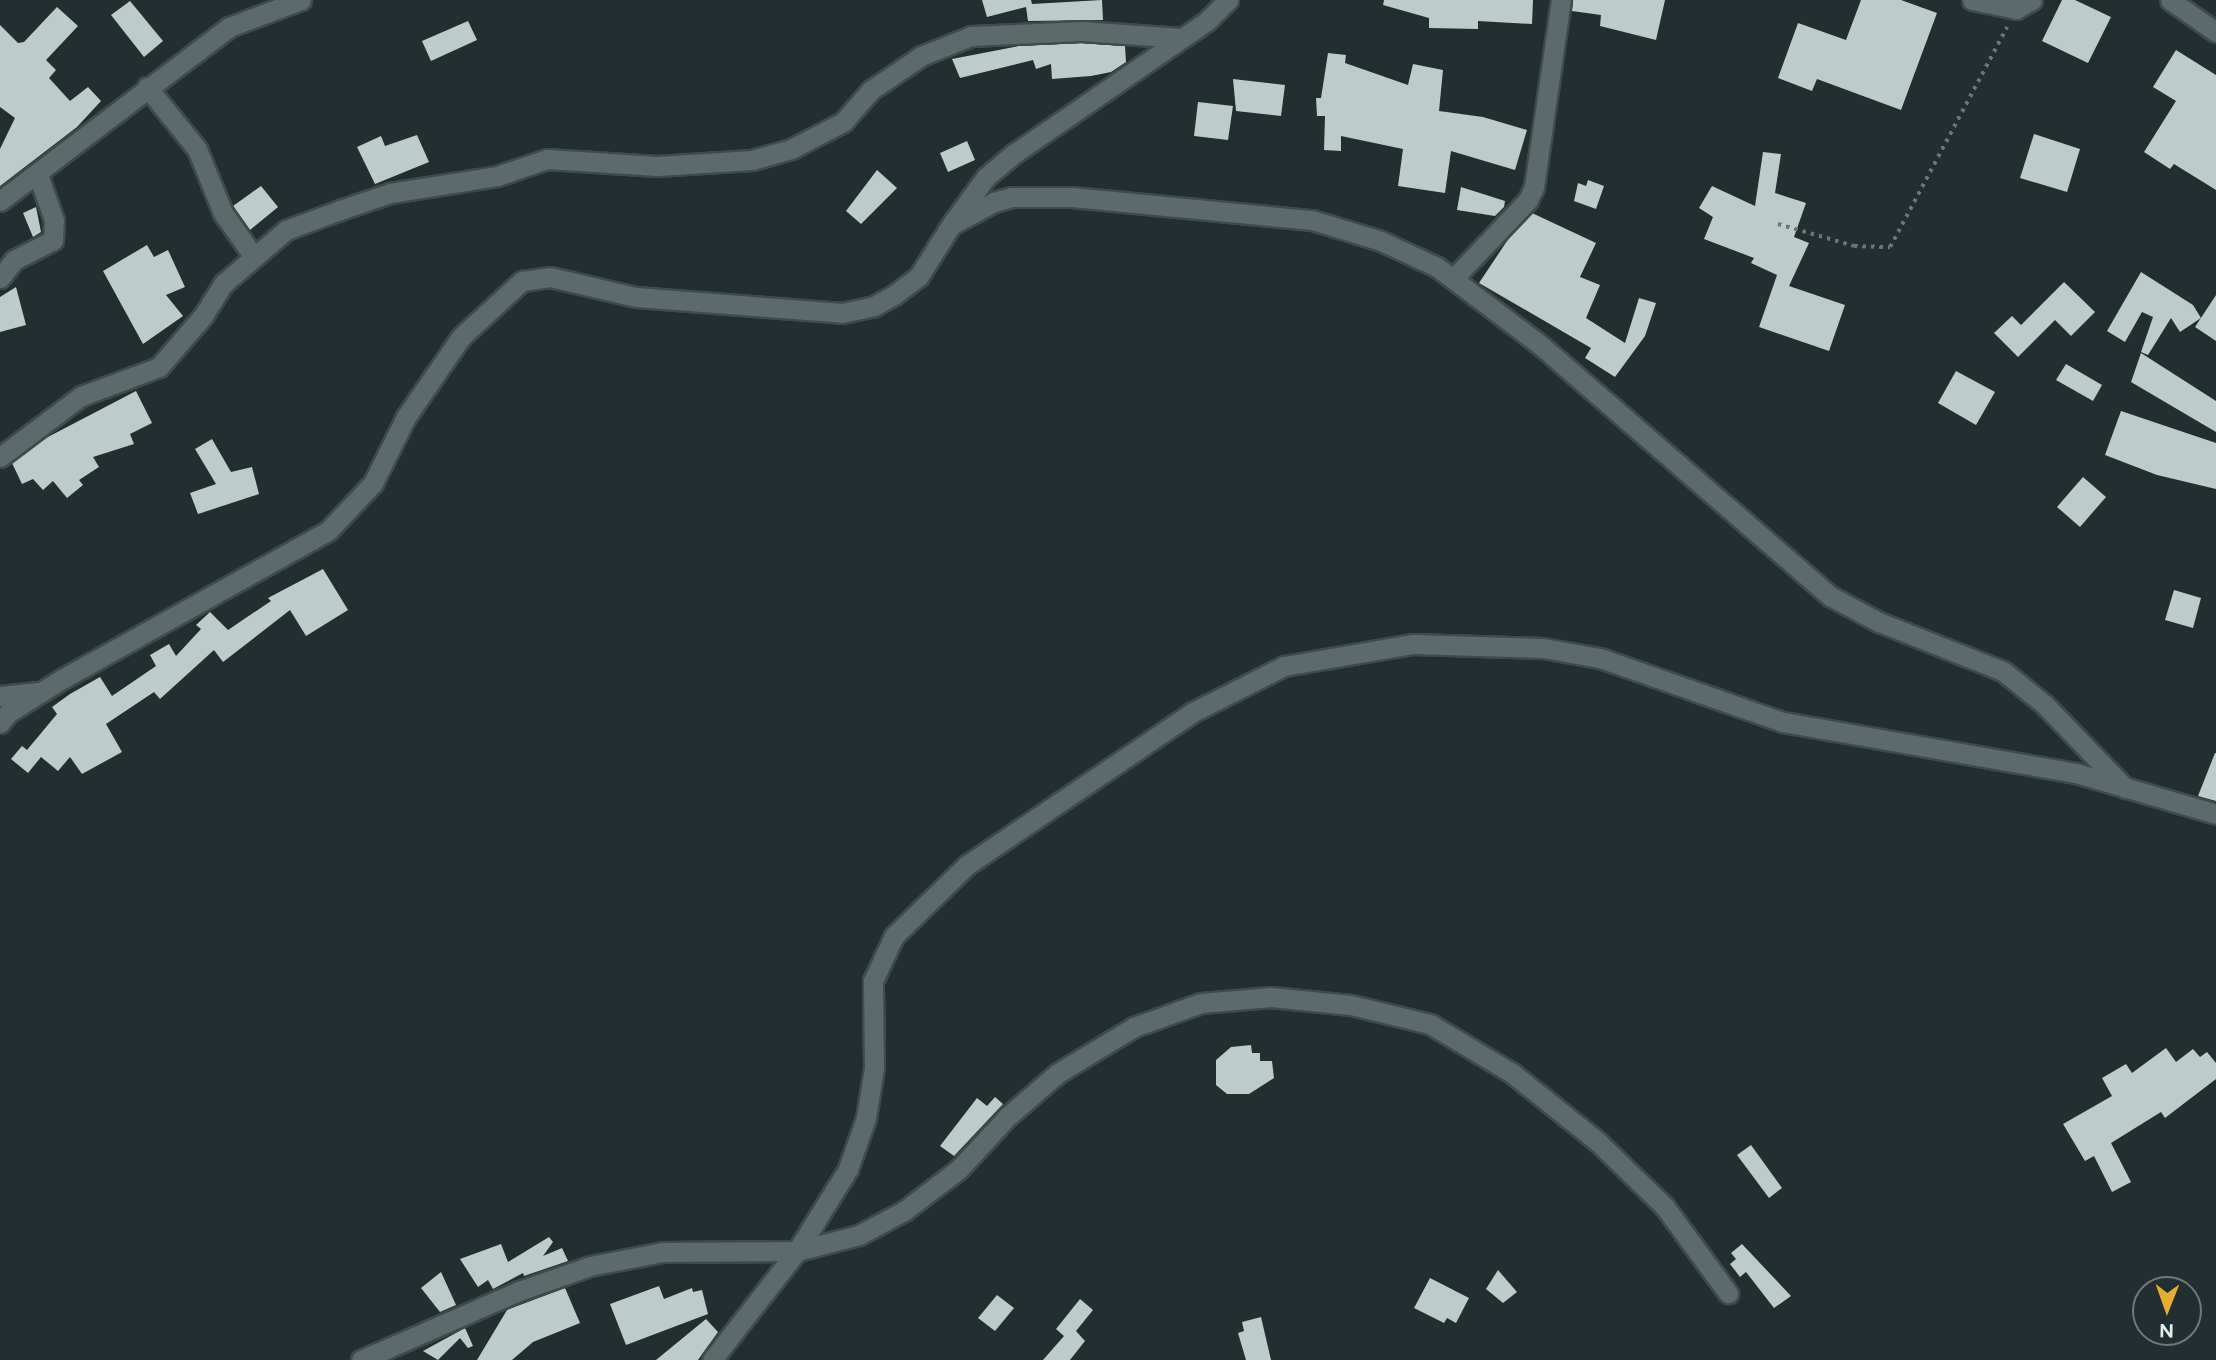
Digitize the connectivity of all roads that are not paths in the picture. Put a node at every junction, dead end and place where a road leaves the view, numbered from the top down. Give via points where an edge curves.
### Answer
1 (1228, 0) edge
2 (1561, 0) edge
3 (1972, 0) edge
4 (2170, 0) edge
5 (293, 1) edge
6 (2024, 5) edge
7 (2216, 32) edge
8 (1182, 37) junction
9 (147, 88) junction
10 (38, 175) junction
11 (0, 201) edge
12 (951, 225) junction
13 (254, 257) junction
14 (0, 278) edge
15 (1453, 279) junction
16 (0, 457) edge
17 (42, 691) junction
18 (0, 696) edge
19 (0, 723) edge
20 (2125, 788) junction
21 (2216, 814) edge
22 (797, 1251) junction
23 (1728, 1293) dead end
24 (361, 1360) edge
25 (712, 1360) edge

1 - 8 street
2 - 15 street via 1534,187 1528,200
3 - 6 street
4 - 7 street
5 - 9 street via 229,27
8 - 12 street via 1015,153 986,177
8 - 13 street via 1081,31 971,36 921,56 871,90 843,122 791,149 752,160 657,166 547,159 498,176 390,193 286,230
9 - 10 street
9 - 13 street via 197,149 223,214
10 - 11 street
10 - 14 street via 54,220 52,240 14,260
12 - 15 street via 1011,197 1072,197 1312,220 1381,241
12 - 17 street via 919,276 874,306 842,313 636,297 550,277 522,281 461,337 406,416 373,483 355,508 328,531
13 - 16 street via 224,283 204,316 159,367 81,396
15 - 20 street via 1538,343 1830,596 1879,622 2003,671 2045,705
17 - 18 street
17 - 19 street
20 - 21 street
20 - 22 street via 2076,773 1783,722 1600,659 1543,648 1413,644 1284,666 1192,712 967,865 894,936 873,981 874,1068 866,1118 848,1170
22 - 23 street via 859,1235 904,1212 959,1169 1007,1116 1058,1073 1134,1027 1200,1003 1271,997 1351,1005 1430,1024 1512,1073 1598,1142 1665,1207
22 - 24 street via 663,1252 590,1266 519,1291
22 - 25 street

